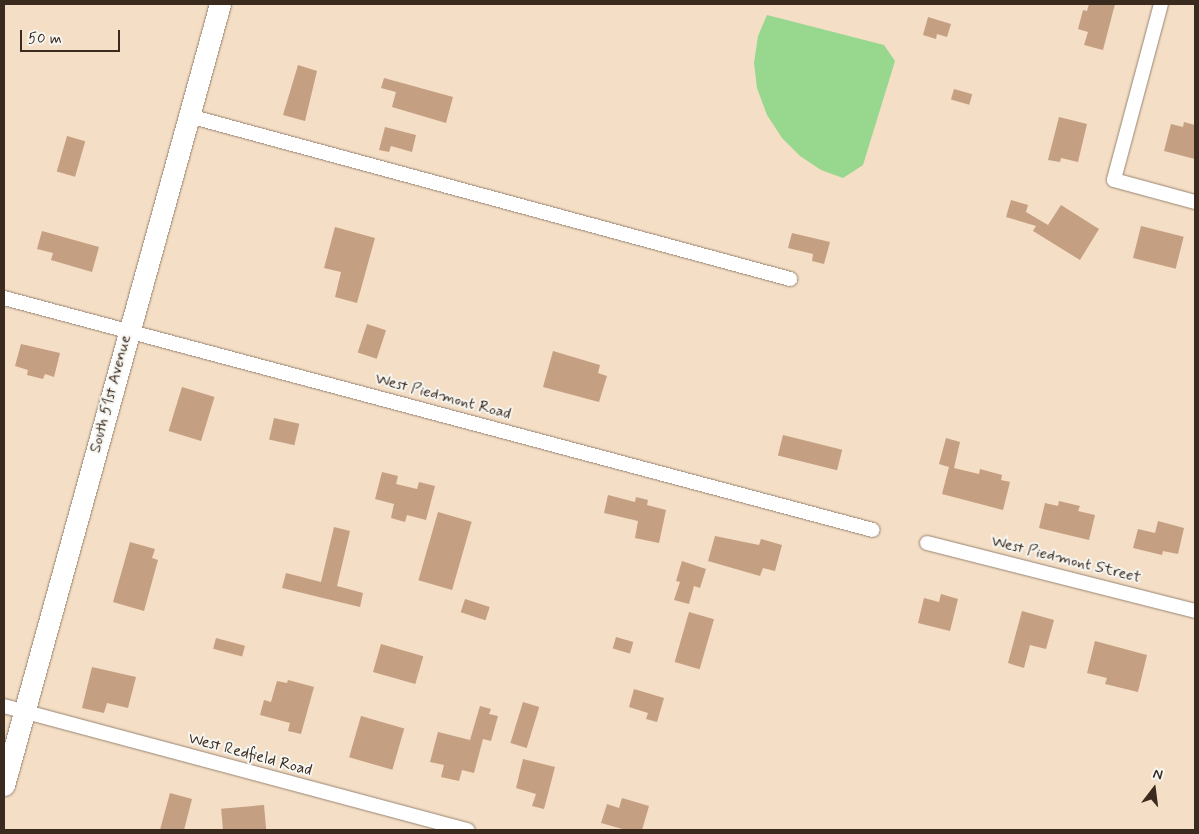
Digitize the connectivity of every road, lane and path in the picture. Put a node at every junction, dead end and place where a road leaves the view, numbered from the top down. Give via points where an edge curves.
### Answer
1 (220, 4) edge
2 (1161, 4) edge
3 (189, 116) junction
4 (1195, 202) edge
5 (790, 279) dead end
6 (4, 298) edge
7 (128, 331) junction
8 (873, 530) dead end
9 (927, 543) dead end
10 (1195, 611) edge
11 (4, 706) edge
12 (24, 713) junction
13 (4, 785) edge
14 (468, 830) edge

1 - 3 main road, South 51st Avenue
2 - 4 street via 1114,180
3 - 5 street
3 - 7 main road, South 51st Avenue
6 - 7 street, West Piedmont Road
7 - 8 street, West Piedmont Road
7 - 12 main road, South 51st Avenue
9 - 10 street, West Piedmont Street
11 - 12 street, West Redfield Road
12 - 13 main road, South 51st Avenue
12 - 14 street, West Redfield Road

